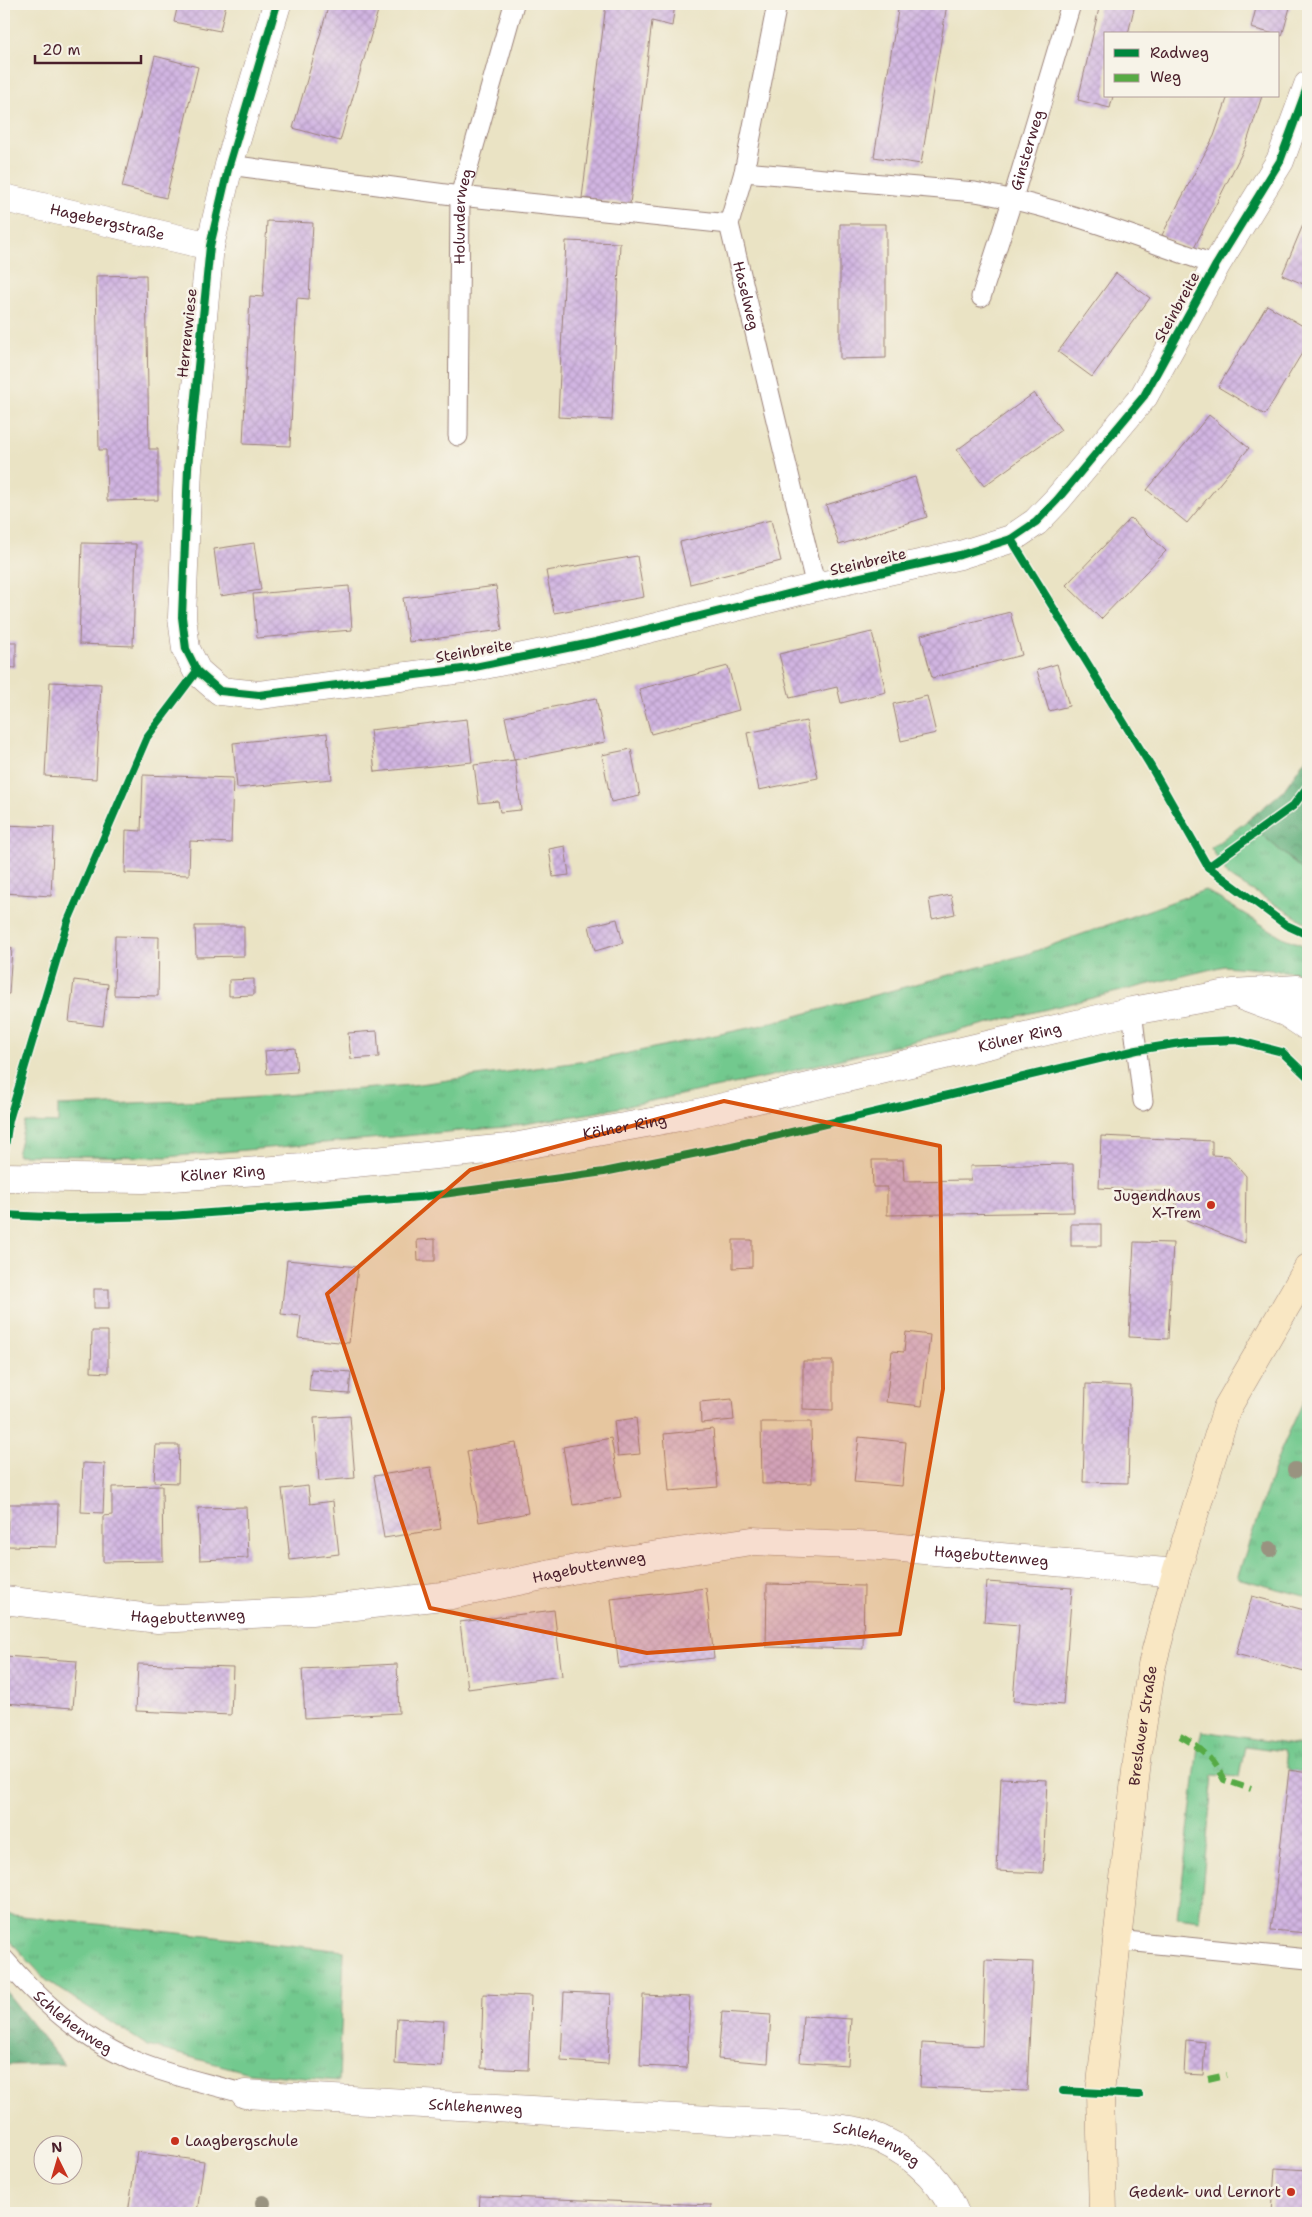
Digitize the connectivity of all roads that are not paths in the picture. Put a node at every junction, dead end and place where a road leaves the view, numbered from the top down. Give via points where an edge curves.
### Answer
1 (278, 4) edge
2 (514, 4) edge
3 (777, 4) edge
4 (1071, 4) edge
5 (1308, 85) edge
6 (229, 165) junction
7 (744, 172) junction
8 (460, 196) junction
9 (4, 198) edge
10 (1013, 198) junction
11 (729, 224) junction
12 (210, 246) junction
13 (1216, 265) junction
14 (981, 297) dead end
15 (458, 436) dead end
16 (816, 588) junction
17 (197, 671) joint
18 (1233, 993) junction
19 (1308, 994) edge
20 (1132, 1011) junction
21 (1308, 1027) edge
22 (1143, 1101) dead end
23 (4, 1177) edge
24 (1308, 1268) edge
25 (1176, 1573) junction
26 (4, 1600) edge
27 (1116, 1940) junction
28 (4, 1959) edge
29 (1308, 1959) edge
30 (245, 2094) joint
31 (955, 2213) edge
32 (1103, 2213) edge

1 - 6 street, Herrenwiese
2 - 8 lane, Holunderweg
3 - 7 lane, Haselweg
4 - 10 lane, Ginsterweg
5 - 13 street, Steinbreite via 1280,161
6 - 8 lane
6 - 12 street, Herrenwiese
7 - 10 lane
7 - 11 lane, Haselweg
8 - 11 lane
8 - 15 lane, Holunderweg
9 - 12 street, Hagebergstraße
10 - 13 lane
10 - 14 lane, Ginsterweg
11 - 16 lane, Haselweg
12 - 17 street, Herrenwiese via 188,468 182,617 186,649
13 - 16 street, Steinbreite via 1144,396 1036,522 1011,539 960,555
16 - 17 street, Steinbreite via 596,642 470,668 258,695 220,691
18 - 19 street, Kölner Ring via 1297,990
18 - 20 street, Kölner Ring
18 - 21 street via 1287,1013
20 - 22 lane
20 - 23 street, Kölner Ring via 686,1116 508,1148 304,1168 143,1179
24 - 25 street, Breslauer Straße via 1227,1408
25 - 26 street, Hagebuttenweg via 880,1546 752,1541 610,1562 451,1595 311,1611 158,1619
25 - 27 street, Breslauer Straße via 1152,1665
27 - 29 lane
27 - 32 street, Breslauer Straße via 1100,2094
28 - 30 lane, Schlehenweg via 32,1989 86,2036 141,2064
30 - 31 street, Schlehenweg via 809,2125 863,2133 890,2143 937,2181

